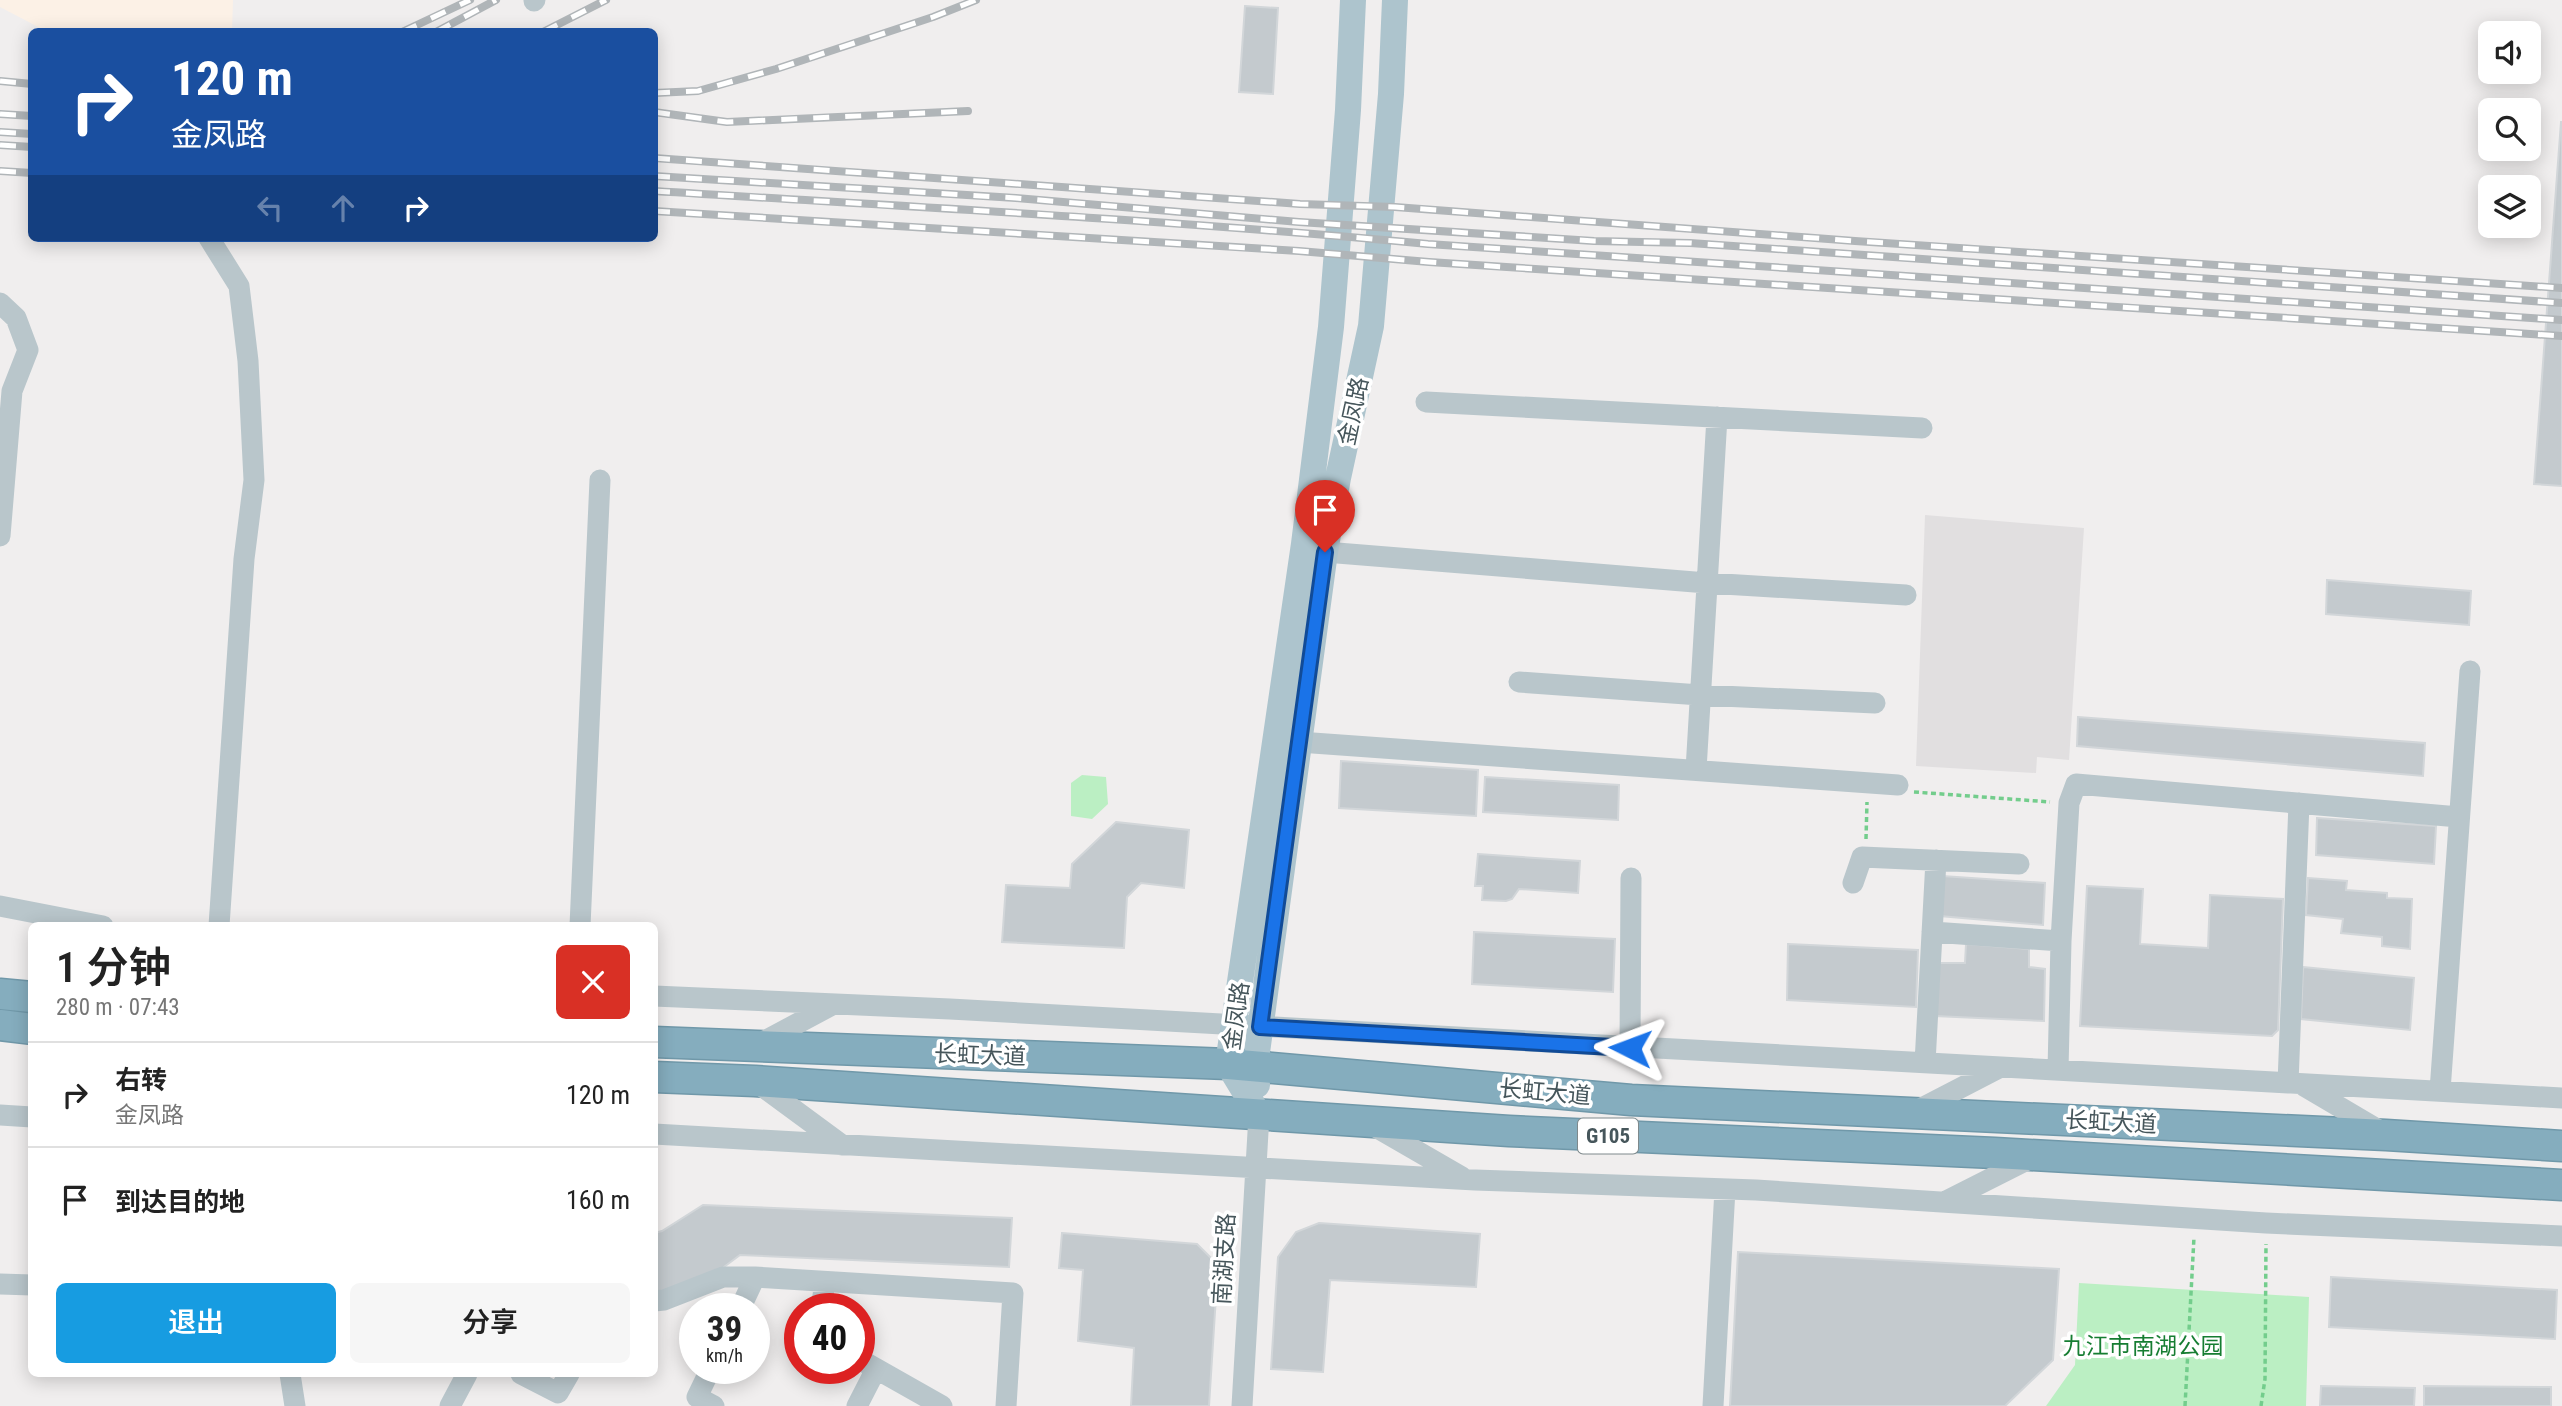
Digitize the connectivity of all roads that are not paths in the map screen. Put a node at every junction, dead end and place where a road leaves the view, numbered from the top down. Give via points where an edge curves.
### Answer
1 (1353, 0) edge
2 (1395, 0) edge
3 (212, 242) edge
4 (0, 303) edge
5 (1426, 402) dead end
6 (1717, 417) junction
7 (1922, 428) dead end
8 (600, 480) dead end
9 (0, 536) edge
10 (1325, 552) junction
11 (1707, 583) junction
12 (1906, 595) dead end
13 (2470, 671) dead end
14 (1519, 682) dead end
15 (1700, 695) junction
16 (1875, 703) dead end
17 (1299, 742) junction
18 (1696, 770) junction
19 (1903, 788) road end
20 (2300, 803) junction
21 (2459, 817) junction
22 (1936, 860) junction
23 (2019, 864) dead end
24 (1631, 878) dead end
25 (1853, 883) dead end
26 (0, 906) edge
27 (82, 922) edge
28 (219, 922) edge
29 (580, 922) edge
30 (1932, 932) junction
31 (2061, 941) junction
32 (0, 994) edge
33 (658, 996) edge
34 (28, 997) edge
35 (834, 1004) junction
36 (0, 1025) edge
37 (1247, 1026) junction
38 (28, 1028) edge
39 (658, 1042) edge
40 (756, 1046) junction
41 (1630, 1048) junction
42 (1926, 1063) junction
43 (1242, 1065) junction
44 (2001, 1067) junction
45 (2058, 1070) junction
46 (658, 1077) edge
47 (755, 1081) junction
48 (2294, 1083) junction
49 (2440, 1091) junction
50 (2562, 1098) edge
51 (1914, 1112) junction
52 (0, 1115) edge
53 (1259, 1115) junction
54 (28, 1117) edge
55 (1367, 1122) junction
56 (658, 1133) edge
57 (2386, 1135) junction
58 (842, 1145) junction
59 (2562, 1146) edge
60 (2035, 1156) junction
61 (1256, 1168) junction
62 (1465, 1179) junction
63 (2562, 1185) edge
64 (1725, 1189) junction
65 (1944, 1202) junction
66 (2562, 1237) edge
67 (755, 1278) junction
68 (825, 1282) junction
69 (0, 1284) edge
70 (28, 1285) edge
71 (748, 1293) edge
72 (823, 1293) edge
73 (658, 1301) edge
74 (875, 1368) edge
75 (290, 1377) edge
76 (465, 1377) edge
77 (527, 1377) edge
78 (567, 1377) edge
79 (703, 1384) edge
80 (863, 1384) edge
81 (295, 1406) edge
82 (450, 1406) edge
83 (714, 1406) edge
84 (857, 1406) edge
85 (942, 1406) edge
86 (1006, 1406) edge
87 (1242, 1406) edge
88 (1713, 1406) edge

1 - 37 main road, 金凤路 via 1331,327
2 - 10 main road, 金凤路 via 1371,326
3 - 28 street via 239,286 254,480 244,559
4 - 9 street via 16,318 28,350 12,391
5 - 6 street
6 - 7 street
6 - 11 street
8 - 29 street
10 - 11 street
10 - 17 main road, 金凤路
11 - 12 street
11 - 15 street
13 - 21 street
14 - 15 street
15 - 16 street
15 - 18 street
17 - 18 street
17 - 37 main road, 金凤路
18 - 19 street
20 - 21 street
20 - 31 street via 2077,784 2069,803
20 - 48 street
21 - 49 street
22 - 23 street
22 - 25 street via 1862,857
22 - 30 street
24 - 41 street
26 - 27 street
30 - 31 street
30 - 42 street
31 - 45 street
32 - 34 highway
33 - 35 street
35 - 37 street
35 - 40 street
36 - 38 highway
37 - 41 street
37 - 43 main road, 金凤路
39 - 40 highway, 长虹大道 / G105
40 - 43 highway, 长虹大道 / G105
41 - 42 street
42 - 44 street
43 - 51 highway, 长虹大道 / G105 via 1631,1100
43 - 53 main road, 金凤路
44 - 45 street
44 - 51 street
45 - 48 street
46 - 47 highway, 长虹大道 / G105
47 - 53 highway, 长虹大道 / G105
47 - 58 street
48 - 49 street
48 - 57 street
49 - 50 street
51 - 57 highway, 长虹大道 / G105
52 - 54 street
53 - 55 highway, 长虹大道 / G105
53 - 61 street, 南湖支路
55 - 60 highway, 长虹大道 / G105
55 - 62 street
56 - 58 street
57 - 59 highway, 长虹大道 / G105
58 - 61 street
60 - 63 highway, 长虹大道 / G105
60 - 65 street
61 - 62 street
61 - 87 street, 南湖支路
62 - 64 street
64 - 65 street
64 - 88 street
65 - 66 street
67 - 68 street
67 - 71 street
67 - 73 street via 723,1277
68 - 72 street
68 - 86 street via 1013,1293
69 - 70 street
74 - 85 street
75 - 81 street
76 - 82 street
77 - 78 street via 558,1393
79 - 83 street via 697,1397
80 - 84 street

